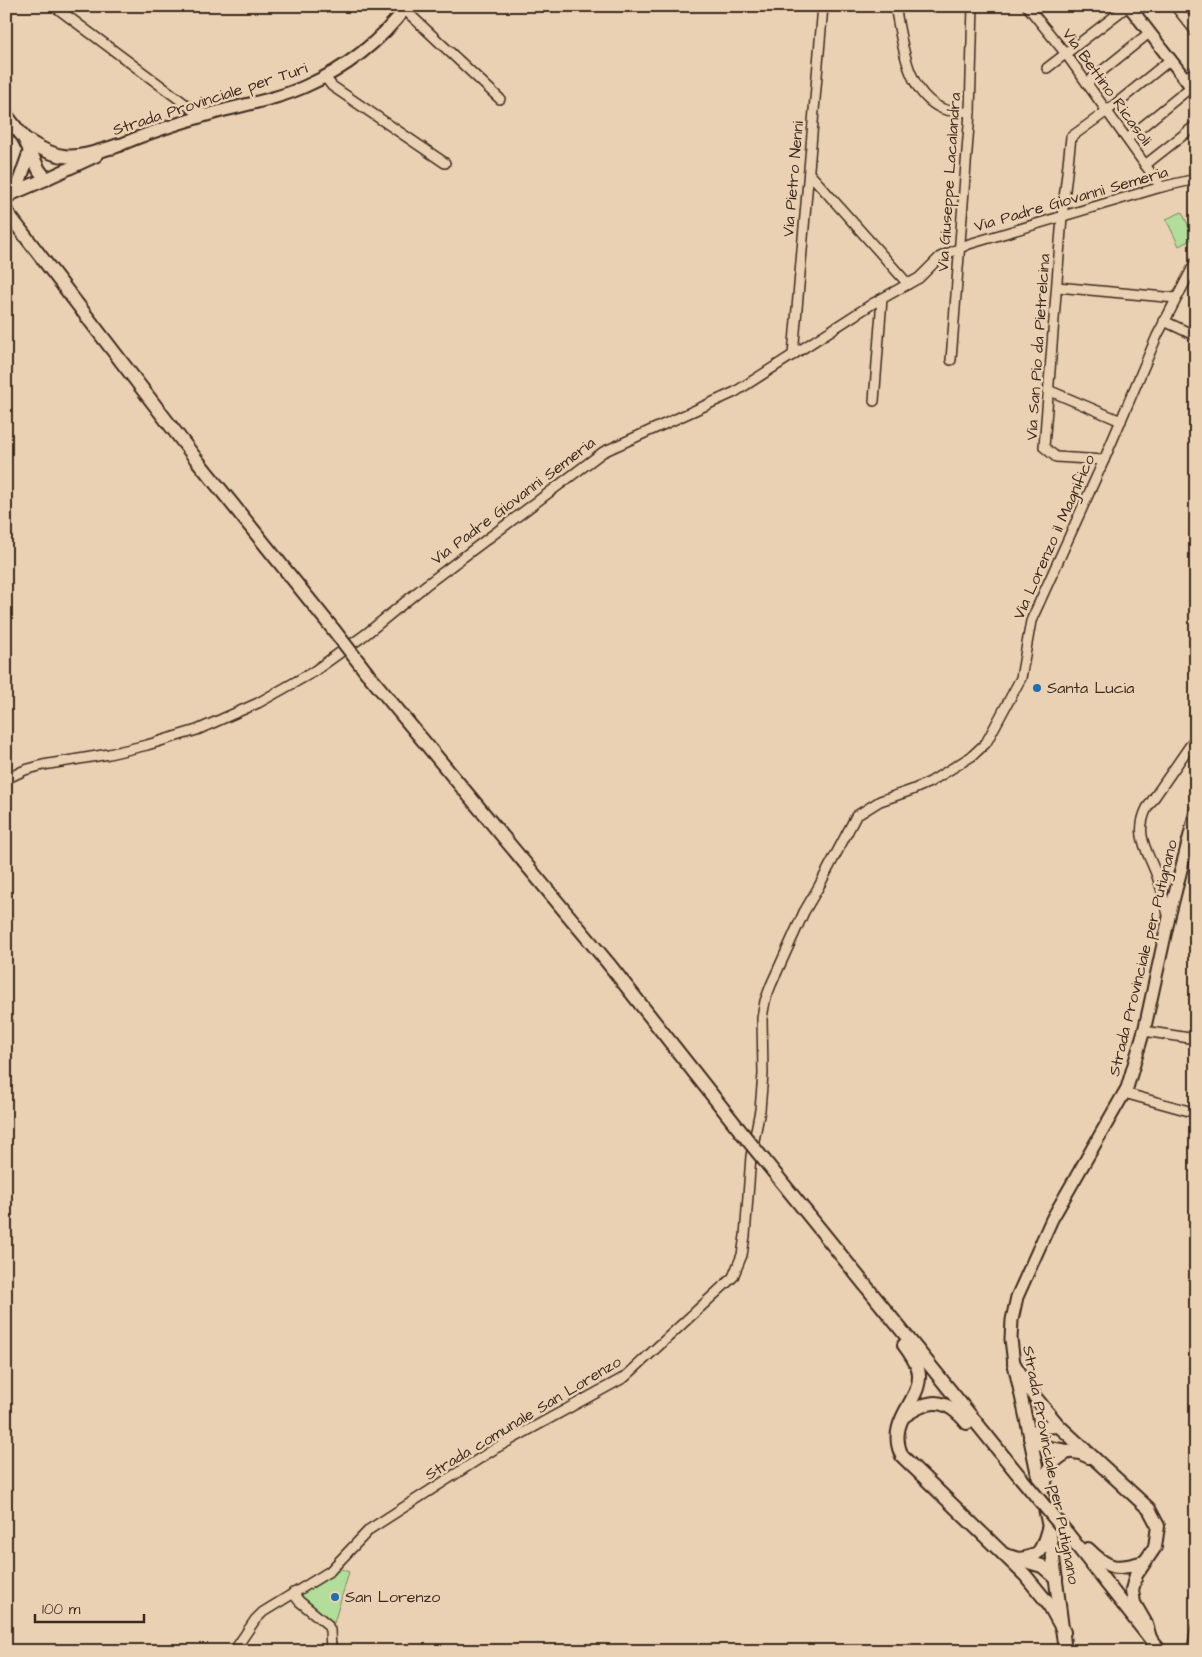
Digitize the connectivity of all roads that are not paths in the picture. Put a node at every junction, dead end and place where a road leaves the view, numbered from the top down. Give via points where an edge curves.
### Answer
1 (54, 6) edge
2 (823, 6) edge
3 (895, 6) edge
4 (973, 6) edge
5 (1027, 6) edge
6 (1128, 6) edge
7 (1175, 6) edge
8 (406, 8) edge
9 (1196, 32) edge
10 (1149, 33) junction
11 (1066, 54) junction
12 (1170, 60) junction
13 (1048, 68) dead end
14 (1196, 70) edge
15 (324, 77) junction
16 (1087, 83) junction
17 (1191, 86) edge
18 (500, 99) dead end
19 (1107, 111) junction
20 (970, 112) junction
21 (6, 115) edge
22 (207, 115) junction
23 (1196, 125) edge
24 (1126, 139) junction
25 (119, 145) junction
26 (35, 150) junction
27 (445, 163) dead end
28 (1145, 165) junction
29 (809, 173) junction
30 (46, 179) junction
31 (1196, 179) edge
32 (1161, 187) junction
33 (8, 196) edge
34 (6, 211) edge
35 (1062, 217) junction
36 (960, 248) junction
37 (1196, 261) edge
38 (908, 284) junction
39 (1057, 287) junction
40 (1176, 298) junction
41 (882, 299) junction
42 (1164, 321) junction
43 (1196, 336) edge
44 (793, 355) junction
45 (952, 360) dead end
46 (1048, 390) junction
47 (874, 401) dead end
48 (1120, 421) junction
49 (1104, 460) junction
50 (1196, 737) edge
51 (6, 779) edge
52 (1196, 811) edge
53 (1169, 916) junction
54 (1144, 1031) junction
55 (1196, 1039) edge
56 (1124, 1093) junction
57 (1196, 1114) edge
58 (751, 1156) joint
59 (894, 1320) junction
60 (1014, 1364) junction
61 (901, 1419) junction
62 (1059, 1426) junction
63 (1030, 1437) junction
64 (994, 1446) junction
65 (1068, 1452) junction
66 (1095, 1461) junction
67 (1043, 1492) junction
68 (1049, 1527) junction
69 (1068, 1535) junction
70 (1003, 1554) junction
71 (1018, 1559) junction
72 (1144, 1562) junction
73 (1025, 1575) junction
74 (1056, 1578) junction
75 (293, 1592) junction
76 (1196, 1628) edge
77 (1064, 1632) junction
78 (1150, 1638) junction
79 (234, 1651) edge
80 (330, 1651) edge
81 (1065, 1651) edge
82 (1160, 1651) edge
83 (1192, 1651) edge

1 - 22 street via 192,109
2 - 29 street, Via Pietro Nenni
3 - 20 street via 911,77 924,95 942,109
4 - 20 street, Via Giuseppe Lacalandra
5 - 11 street, Via Bettino Ricasoli
6 - 10 street
6 - 11 street
7 - 9 street
8 - 15 street, Strada Provinciale per Turi via 361,53
8 - 18 street
10 - 12 street
10 - 16 street
11 - 13 street
11 - 16 street, Via Bettino Ricasoli
12 - 17 street
12 - 19 street, Via San Pio da Pietrelcina
14 - 17 street
15 - 22 street, Strada Provinciale per Turi via 270,99
15 - 27 street via 332,86
16 - 19 street, Via Bettino Ricasoli
17 - 24 street
19 - 24 street, Via Bettino Ricasoli
19 - 35 street, Via San Pio da Pietrelcina via 1071,137
20 - 36 street, Via Giuseppe Lacalandra
21 - 26 main road
22 - 25 street, Strada Provinciale per Turi
23 - 28 street
24 - 28 street, Via Bettino Ricasoli
25 - 26 main road via 79,157
25 - 30 street, Strada Provinciale per Turi
26 - 30 main road
26 - 33 main road via 18,185
28 - 32 street, Via Bettino Ricasoli
29 - 38 street
29 - 44 street, Via Pietro Nenni
30 - 33 main road, Strada Provinciale per Turi
31 - 32 street, Via Padre Giovanni Semeria
32 - 35 street, Via Padre Giovanni Semeria
34 - 59 main road, bridge via 196,459 367,673 608,963
35 - 36 street, Via Padre Giovanni Semeria
35 - 39 street, Via San Pio da Pietrelcina
36 - 38 street, Via Padre Giovanni Semeria via 940,257 919,278
36 - 45 street, Via Giuseppe Lacalandra
37 - 40 street, Via Lorenzo il Magnifico
38 - 41 street, Via Padre Giovanni Semeria
39 - 40 street
39 - 46 street, Via San Pio da Pietrelcina
40 - 42 street, Via Lorenzo il Magnifico
41 - 44 street, Via Padre Giovanni Semeria
41 - 47 street
42 - 43 street
42 - 48 street, Via Lorenzo il Magnifico
44 - 51 street, Via Padre Giovanni Semeria via 735,392 603,452 366,634 313,672 258,703 197,730 109,754 43,765
46 - 48 street
46 - 49 street, Via San Pio da Pietrelcina via 1044,447 1056,457
48 - 49 street, Via Lorenzo il Magnifico
49 - 58 street, Via Lorenzo il Magnifico via 1031,621 1021,678 986,743 972,756 930,782 880,801 856,816 804,912 765,1001 760,1110
50 - 53 street via 1141,820 1140,832
52 - 53 street, Strada Provinciale per Putignano
53 - 54 street, Strada Provinciale per Putignano
54 - 55 street
54 - 56 street, Strada Provinciale per Putignano
56 - 57 street
56 - 60 street, Strada Provinciale per Putignano via 1052,1219 1018,1297 1012,1330
58 - 75 street, Strada comunale San Lorenzo via 745,1236 733,1277 625,1377 496,1448 394,1514 370,1530 330,1572
59 - 61 main road via 898,1337 914,1358 919,1371 917,1386
59 - 64 main road
60 - 62 main road
60 - 63 street, Strada Provinciale per Putignano
61 - 64 main road via 931,1402 946,1405
61 - 70 main road via 897,1447 902,1456
62 - 63 main road via 1041,1428
62 - 66 main road
63 - 65 main road via 1049,1448
63 - 67 main road, Strada Provinciale per Putignano
64 - 69 main road, bridge
65 - 66 main road via 1080,1453
65 - 67 main road via 1054,1459 1047,1471
66 - 72 main road via 1149,1509 1158,1526 1155,1546
67 - 68 main road, Strada Provinciale per Putignano
68 - 71 main road via 1038,1552 1031,1558
68 - 74 main road, Strada Provinciale per Putignano
69 - 72 main road via 1109,1566 1117,1568
69 - 78 main road
70 - 71 main road
70 - 73 main road
71 - 74 main road via 1042,1566
72 - 78 main road via 1132,1590 1134,1603
73 - 74 main road via 1040,1580
73 - 77 main road via 1048,1603
74 - 77 main road, Strada Provinciale per Putignano
75 - 79 street, Strada comunale San Lorenzo via 255,1620
75 - 80 street via 327,1624
76 - 83 street
77 - 81 main road, Strada Provinciale per Putignano
78 - 82 main road

